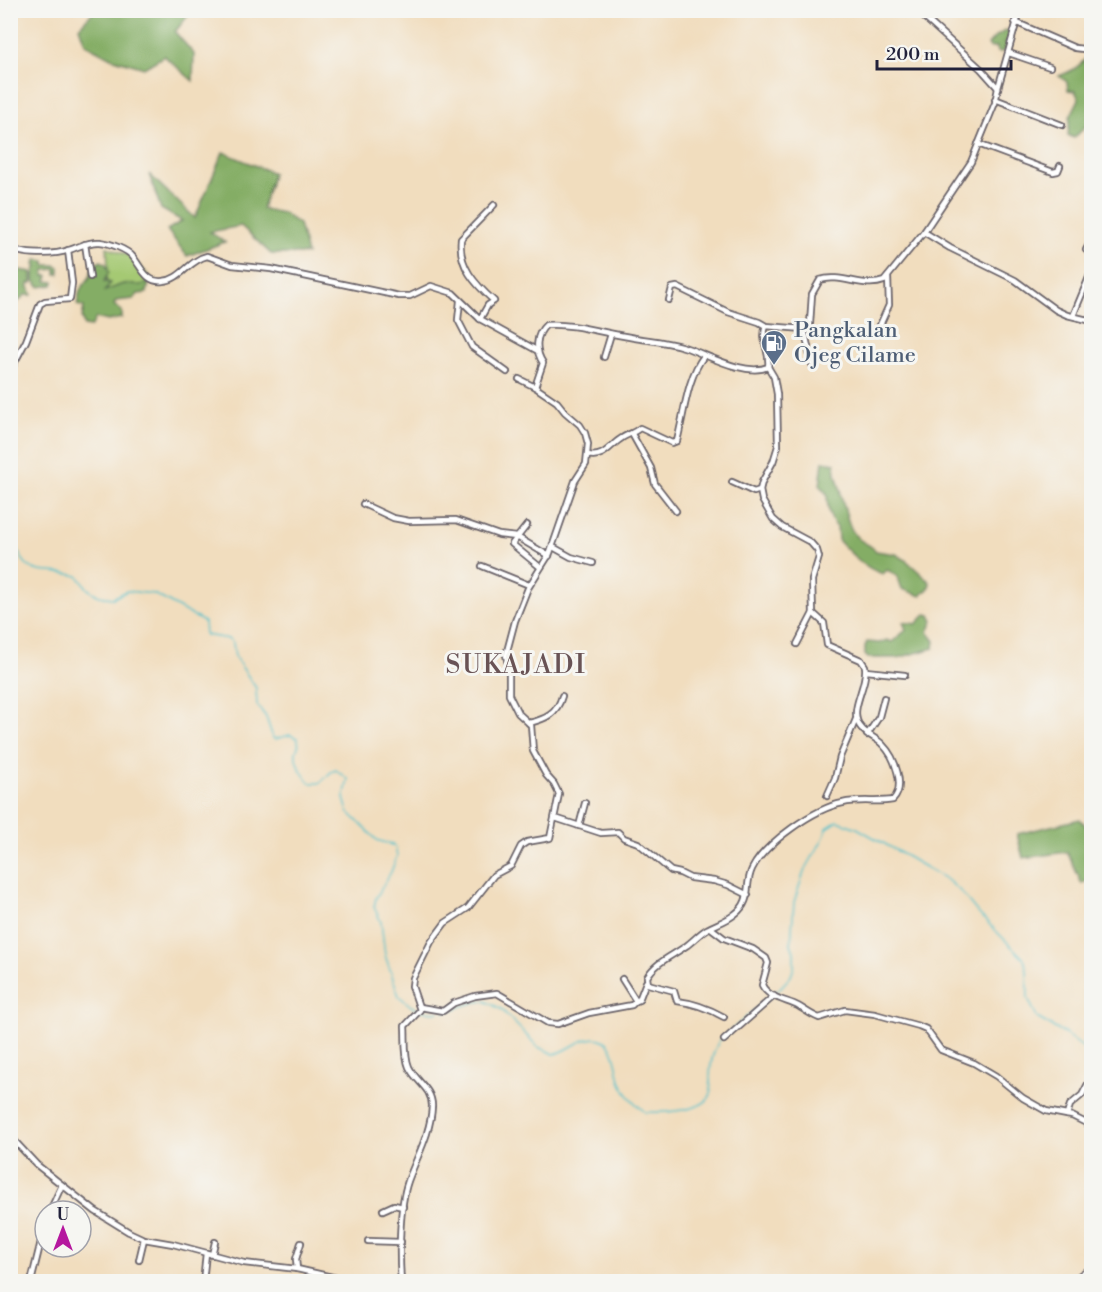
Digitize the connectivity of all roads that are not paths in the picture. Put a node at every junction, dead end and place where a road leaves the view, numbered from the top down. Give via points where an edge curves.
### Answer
1 (916, 10) edge
2 (1020, 10) edge
3 (1015, 22) junction
4 (1092, 50) edge
5 (1009, 53) junction
6 (1050, 67) dead end
7 (998, 88) junction
8 (995, 99) junction
9 (1062, 125) dead end
10 (978, 144) junction
11 (1060, 166) dead end
12 (494, 205) dead end
13 (924, 232) junction
14 (1092, 239) edge
15 (85, 244) junction
16 (10, 247) edge
17 (68, 250) junction
18 (1092, 255) edge
19 (1092, 270) edge
20 (90, 277) dead end
21 (888, 277) junction
22 (669, 300) dead end
23 (460, 301) junction
24 (1073, 316) junction
25 (480, 319) junction
26 (1092, 321) edge
27 (880, 325) dead end
28 (766, 326) junction
29 (804, 329) junction
30 (611, 334) junction
31 (538, 351) junction
32 (704, 356) junction
33 (604, 357) dead end
34 (812, 364) dead end
35 (768, 367) junction
36 (10, 371) edge
37 (507, 372) dead end
38 (519, 379) dead end
39 (535, 387) junction
40 (632, 434) junction
41 (588, 455) junction
42 (732, 482) dead end
43 (760, 490) junction
44 (363, 504) dead end
45 (676, 511) dead end
46 (527, 525) dead end
47 (517, 537) junction
48 (553, 547) junction
49 (549, 556) junction
50 (593, 563) dead end
51 (482, 566) dead end
52 (540, 567) junction
53 (529, 585) junction
54 (813, 613) junction
55 (797, 644) dead end
56 (866, 671) junction
57 (905, 675) dead end
58 (562, 696) dead end
59 (884, 698) dead end
60 (856, 719) junction
61 (529, 723) junction
62 (867, 735) junction
63 (827, 796) dead end
64 (585, 803) dead end
65 (555, 818) junction
66 (579, 826) junction
67 (748, 895) junction
68 (711, 928) junction
69 (622, 979) dead end
70 (646, 982) junction
71 (772, 995) junction
72 (636, 1001) junction
73 (420, 1009) junction
74 (724, 1017) dead end
75 (724, 1040) dead end
76 (1092, 1076) edge
77 (1067, 1115) junction
78 (10, 1136) edge
79 (1092, 1136) edge
80 (62, 1185) junction
81 (56, 1199) edge
82 (402, 1207) junction
83 (383, 1210) dead end
84 (144, 1239) junction
85 (368, 1241) dead end
86 (215, 1242) dead end
87 (401, 1242) junction
88 (301, 1243) dead end
89 (209, 1254) junction
90 (36, 1259) edge
91 (139, 1260) dead end
92 (1092, 1268) edge
93 (297, 1269) junction
94 (31, 1281) edge
95 (203, 1281) edge
96 (354, 1281) edge
97 (401, 1281) edge
98 (1072, 1281) edge

1 - 7 street
2 - 3 street
3 - 4 street via 1075,48
3 - 5 street
5 - 6 street
5 - 7 street
7 - 8 street
8 - 9 street
8 - 10 street
10 - 11 street via 1053,172
10 - 13 street via 963,176
12 - 25 street via 461,239 462,259 471,278 495,301
13 - 21 street
13 - 24 street
14 - 18 street via 1086,250
15 - 17 street
15 - 20 street
15 - 23 street via 100,242 123,250 134,257 145,275 164,282 196,259 212,256 232,265 271,268 399,296 410,296 431,286 453,293
16 - 17 street via 25,253
17 - 36 street via 70,299 39,305
19 - 24 street
21 - 27 street via 889,305
21 - 29 street via 874,284 821,279 812,294 810,321
22 - 28 street via 672,288 677,287
23 - 25 street
23 - 37 street via 458,320 471,346
24 - 26 street
25 - 31 street
28 - 29 street
28 - 35 street via 763,337
29 - 34 street
30 - 31 street via 546,325 540,333
30 - 32 street via 681,346
30 - 33 street
31 - 39 street via 543,363
32 - 35 street via 746,368
32 - 40 street via 694,370 677,441 669,442 641,428
35 - 43 street via 777,394 777,446
38 - 39 street
39 - 41 street via 582,427
40 - 41 street via 601,454
40 - 45 street via 651,468 655,484
41 - 48 street
42 - 43 street via 754,492
43 - 54 street via 773,519 817,550 819,557 812,580
44 - 47 street via 401,520 456,520
46 - 47 street
47 - 49 street
47 - 52 street via 512,545
48 - 49 street
48 - 50 street
49 - 52 street
51 - 53 street
52 - 53 street
53 - 61 street via 506,657 509,695 518,713
54 - 55 street
54 - 56 street via 824,623 827,645 861,660
56 - 57 street
56 - 60 street
58 - 61 street via 556,711
59 - 62 street via 879,717
60 - 62 street
60 - 63 street
61 - 65 street via 533,751 559,794
62 - 67 street via 884,745 890,756 899,779 897,796 890,801 833,805 807,818 754,865
64 - 66 street
65 - 66 street
65 - 73 street via 550,838 522,846 511,866 492,877 468,908 446,923 431,942 412,982
66 - 67 street via 618,832 671,871 728,885
67 - 68 street via 741,909
68 - 70 street via 656,965
68 - 71 street via 766,958 762,984
69 - 72 street
70 - 72 street
70 - 74 street via 673,990 677,1001 691,1002
71 - 75 street
71 - 77 street via 819,1018 845,1010 919,1026 926,1029 941,1050 974,1063 1046,1111
72 - 73 street via 558,1024 549,1023 496,993 454,1003 443,1011
73 - 82 street via 405,1027 408,1062 429,1092 432,1108
76 - 77 street
77 - 79 street via 1088,1124
78 - 80 street
80 - 81 street
80 - 84 street via 95,1211
82 - 83 street via 394,1205
82 - 87 street
84 - 89 street
84 - 91 street
85 - 87 street
86 - 89 street
87 - 97 street
88 - 93 street
89 - 93 street
89 - 95 street
90 - 94 street
92 - 98 main road
93 - 96 street

